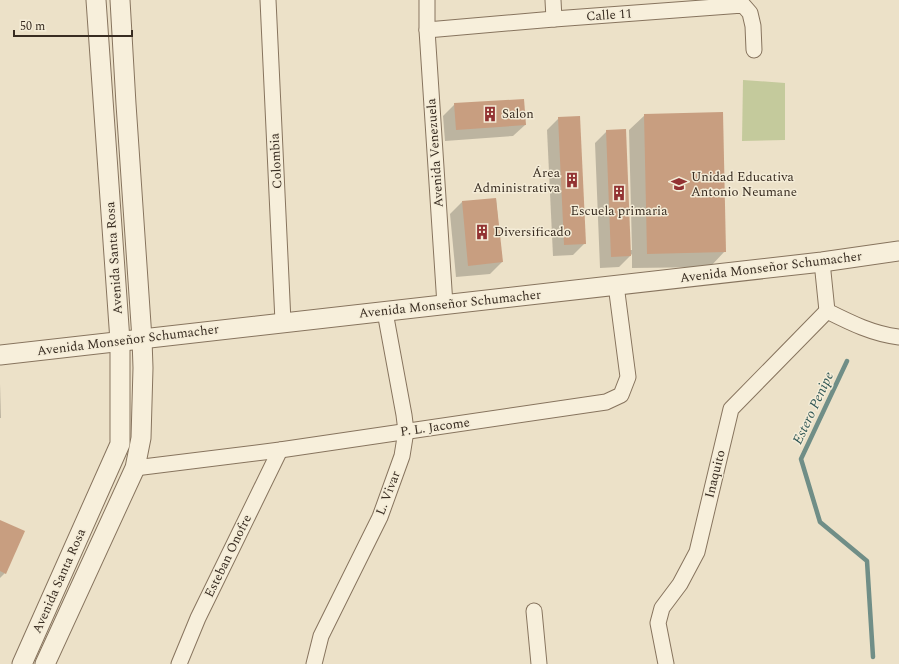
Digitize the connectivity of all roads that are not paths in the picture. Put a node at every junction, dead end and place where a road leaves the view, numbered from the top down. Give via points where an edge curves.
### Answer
1 (96, 0) edge
2 (120, 0) edge
3 (268, 0) edge
4 (427, 0) edge
5 (553, 0) edge
6 (554, 19) junction
7 (427, 30) junction
8 (754, 50) dead end
9 (899, 251) edge
10 (822, 262) junction
11 (616, 285) junction
12 (445, 305) junction
13 (827, 311) junction
14 (385, 312) junction
15 (283, 322) junction
16 (899, 338) edge
17 (142, 339) junction
18 (120, 341) junction
19 (0, 355) edge
20 (406, 431) junction
21 (280, 450) junction
22 (135, 468) junction
23 (534, 611) dead end
24 (22, 664) edge
25 (45, 664) edge
26 (179, 664) edge
27 (314, 664) edge
28 (539, 664) edge
29 (666, 664) edge

1 - 18 street, Avenida Santa Rosa
2 - 17 street, Avenida Santa Rosa
3 - 15 street, Colombia
4 - 7 street, Avenida Venezuela
5 - 6 street
6 - 7 street, Calle 11
6 - 8 street, Calle 11 via 743,6 750,13
7 - 12 street, Avenida Venezuela
9 - 10 street, Avenida Monseñor Schumacher
10 - 11 street, Avenida Monseñor Schumacher
10 - 13 street
11 - 12 street, Avenida Monseñor Schumacher
11 - 20 street, P. L. Jacome via 628,377 621,395 606,402
12 - 14 street, Avenida Monseñor Schumacher
13 - 16 street via 864,329
13 - 29 street, Inaquito via 732,410 697,552 680,584 662,608 658,623
14 - 15 street, Avenida Monseñor Schumacher
14 - 20 street, L. Vivar
15 - 17 street, Avenida Monseñor Schumacher
17 - 18 street, Avenida Monseñor Schumacher
17 - 22 street, Avenida Santa Rosa via 141,438
18 - 19 street, Avenida Monseñor Schumacher
18 - 24 street, Avenida Santa Rosa via 120,444
20 - 21 street, P. L. Jacome
20 - 27 street, L. Vivar via 402,456 380,517 322,636
21 - 22 street, P. L. Jacome
21 - 26 street, Esteban Onofre via 198,618
22 - 25 street, Avenida Santa Rosa
23 - 28 street

